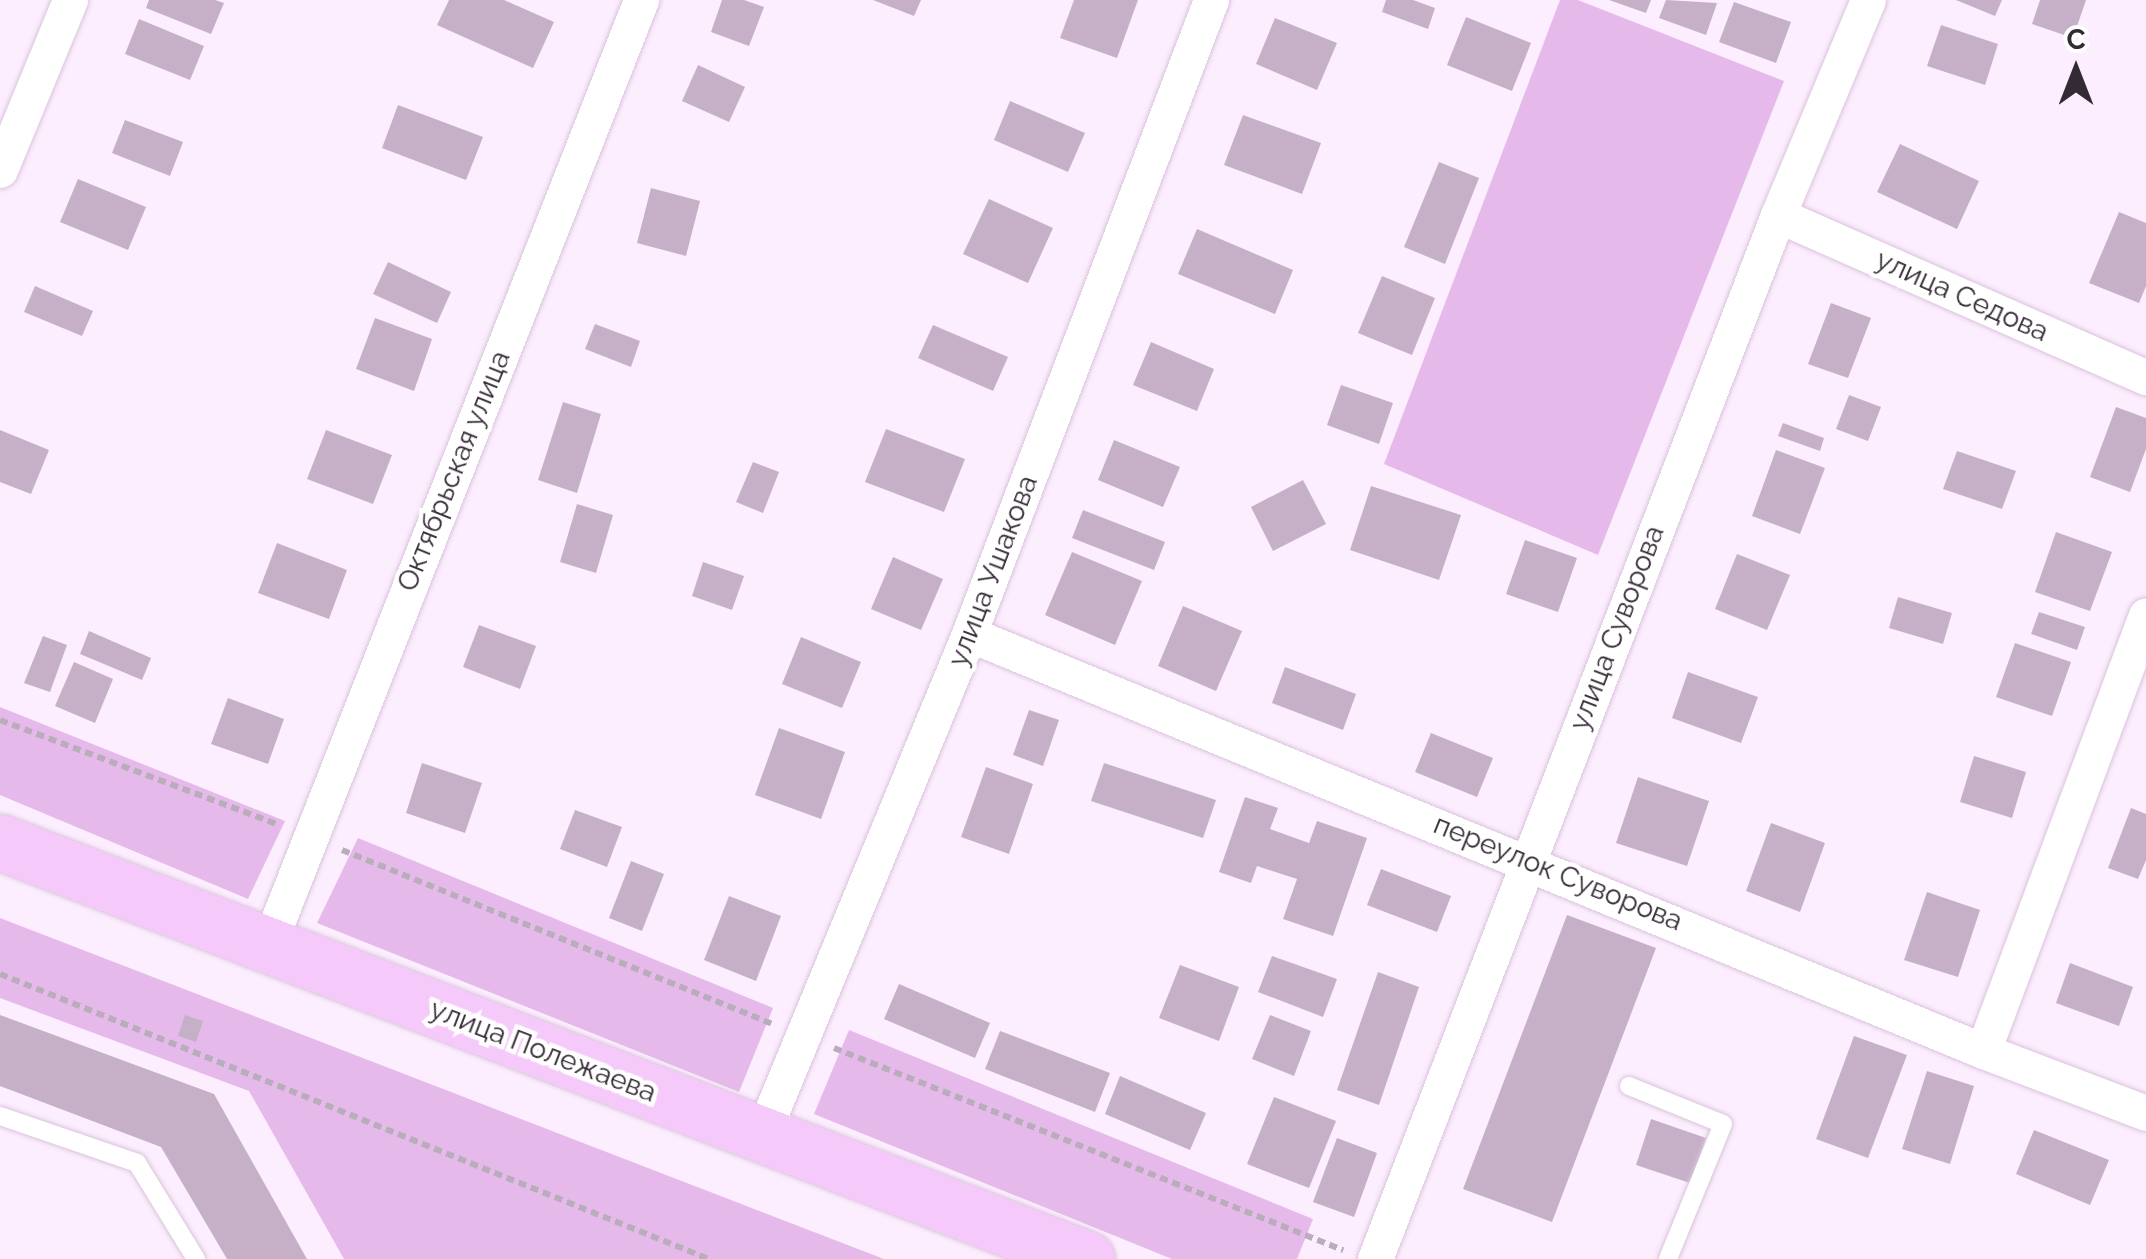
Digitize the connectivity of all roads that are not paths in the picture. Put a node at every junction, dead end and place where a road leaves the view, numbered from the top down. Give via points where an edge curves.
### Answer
1 (70, 0) edge
2 (641, 0) edge
3 (1211, 0) edge
4 (1868, 0) edge
5 (0, 170) edge
6 (1778, 216) junction
7 (2146, 377) edge
8 (2146, 615) edge
9 (969, 634) junction
10 (0, 842) edge
11 (1527, 860) junction
12 (269, 943) junction
13 (1984, 1051) junction
14 (1629, 1086) dead end
15 (2146, 1112) edge
16 (0, 1116) edge
17 (761, 1137) junction
18 (1362, 1256) edge
19 (196, 1259) edge
20 (1085, 1259) edge
21 (1668, 1259) edge

1 - 5 street
2 - 12 street, Октябрьская улица
3 - 9 street, улица Ушакова
4 - 6 street, улица Суворова
6 - 7 street, улица Седова
6 - 11 street, улица Суворова
8 - 13 street
9 - 11 street, переулок Суворова
9 - 17 street, улица Ушакова
10 - 12 main road, улица Полежаева
11 - 13 street, переулок Суворова
11 - 18 street, улица Суворова
12 - 17 main road, улица Полежаева
13 - 15 street, переулок Суворова
14 - 21 lane via 1723,1124
16 - 19 lane via 137,1163
17 - 20 main road, улица Полежаева

